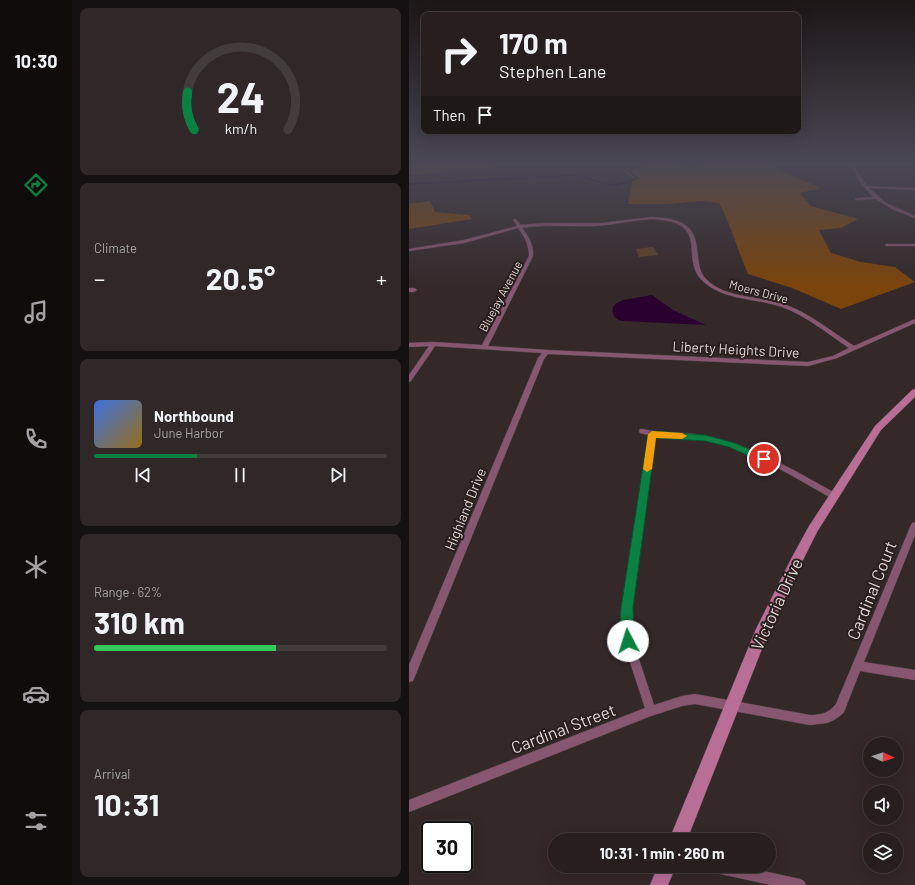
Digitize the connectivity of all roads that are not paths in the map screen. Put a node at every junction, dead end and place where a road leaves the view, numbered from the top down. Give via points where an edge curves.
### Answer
1 (887, 205) edge
2 (915, 217) edge
3 (515, 220) dead end
4 (519, 227) junction
5 (888, 245) dead end
6 (915, 245) edge
7 (409, 250) edge
8 (915, 321) edge
9 (433, 344) junction
10 (409, 345) edge
11 (484, 347) junction
12 (854, 349) junction
13 (547, 352) junction
14 (409, 380) edge
15 (915, 392) edge
16 (642, 431) dead end
17 (652, 434) junction
18 (834, 496) junction
19 (914, 531) edge
20 (857, 666) junction
21 (915, 675) edge
22 (409, 677) edge
23 (732, 706) junction
24 (651, 711) junction
25 (409, 806) edge
26 (681, 833) edge
27 (664, 873) edge
28 (744, 873) edge
29 (659, 885) edge
30 (800, 885) edge

1 - 2 street
3 - 4 street, Bluejay Avenue
4 - 7 street, Moers Drive via 467,242
4 - 11 street, Bluejay Avenue via 529,240 531,256
4 - 12 street, Moers Drive via 542,224 590,225 656,218 677,222 692,235 697,270 711,286 735,296 778,304 793,310
5 - 6 street
8 - 12 street, Liberty Heights Drive
9 - 10 street
9 - 11 street
9 - 14 street
11 - 13 street, Bluejay Avenue
12 - 13 street, Liberty Heights Drive via 828,360 798,365
13 - 22 street, Highland Drive via 541,358
15 - 18 street, Victoria Drive via 878,428
16 - 17 street
17 - 18 street via 705,438 732,445
17 - 24 street via 626,622 628,641
18 - 23 street, Victoria Drive via 780,593
19 - 20 street, Cardinal Court
20 - 21 street
20 - 23 street, Cardinal Court via 840,708 832,717 826,719 810,720
23 - 24 street, Cardinal Street via 695,699
23 - 26 street, Victoria Drive
24 - 25 street, Cardinal Street
27 - 29 street
28 - 30 street

